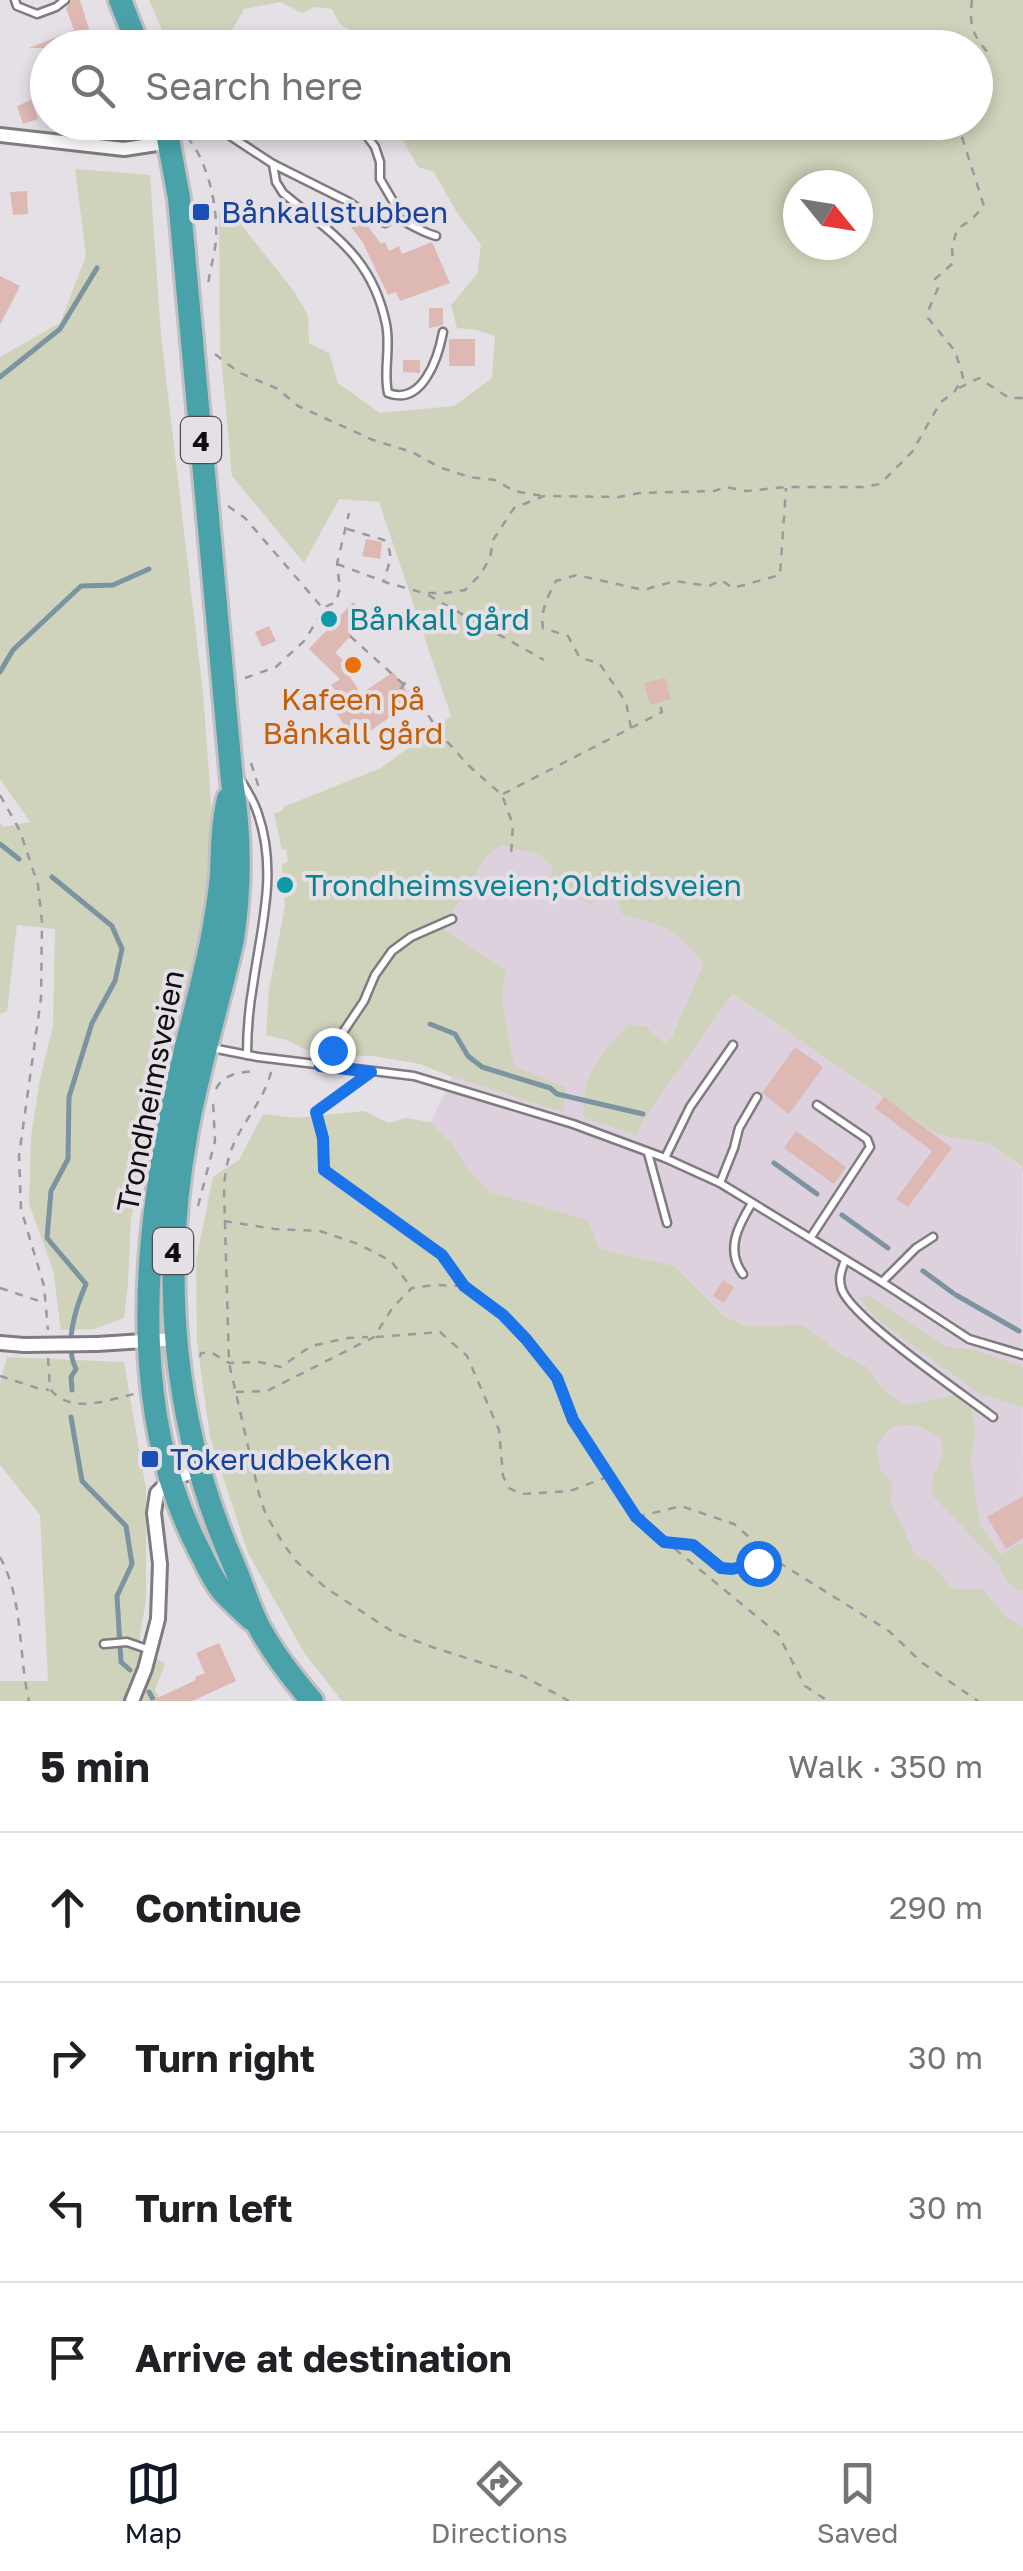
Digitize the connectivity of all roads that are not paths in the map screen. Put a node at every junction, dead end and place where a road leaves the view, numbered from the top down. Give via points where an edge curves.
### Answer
1 (15, 0) edge
2 (65, 0) edge
3 (120, 0) edge
4 (132, 30) edge
5 (0, 136) edge
6 (30, 139) edge
7 (38, 140) edge
8 (147, 140) edge
9 (168, 140) edge
10 (236, 140) edge
11 (369, 140) edge
12 (273, 164) junction
13 (396, 216) junction
14 (436, 236) dead end
15 (444, 332) dead end
16 (231, 770) junction
17 (452, 920) dead end
18 (733, 1045) dead end
19 (206, 1047) junction
20 (247, 1055) junction
21 (320, 1066) junction
22 (757, 1097) dead end
23 (816, 1104) dead end
24 (648, 1152) junction
25 (665, 1158) junction
26 (720, 1183) junction
27 (752, 1203) junction
28 (667, 1223) dead end
29 (933, 1237) dead end
30 (811, 1238) junction
31 (845, 1260) junction
32 (743, 1274) dead end
33 (882, 1282) junction
34 (175, 1339) junction
35 (150, 1340) junction
36 (0, 1343) edge
37 (1023, 1355) edge
38 (993, 1417) dead end
39 (199, 1470) junction
40 (171, 1480) junction
41 (259, 1626) junction
42 (108, 1644) dead end
43 (150, 1650) junction
44 (132, 1701) edge
45 (312, 1701) edge

1 - 2 lane via 36,14
3 - 4 highway
5 - 6 street
7 - 8 street via 124,149
9 - 16 highway, Trondheimsveien / 4
10 - 12 lane
11 - 13 lane
12 - 13 lane via 370,217 385,223
12 - 15 lane via 283,193 362,261 370,276 386,323 388,394 412,394 422,385
13 - 14 lane
16 - 19 highway, Trondheimsveien / 4 via 240,844 237,912
16 - 20 lane via 258,812 267,854 266,918
16 - 35 highway, Trondheimsveien / 4 via 212,939 162,1165
17 - 21 lane via 392,951
18 - 25 lane
19 - 20 lane
19 - 34 highway, Trondheimsveien / 4 via 178,1194
20 - 21 lane
21 - 24 lane via 414,1076
22 - 26 lane
23 - 30 lane via 867,1139 870,1148
24 - 25 lane
24 - 28 lane
25 - 26 lane
26 - 27 lane
27 - 30 lane
27 - 32 lane via 735,1238 733,1254
29 - 33 lane
30 - 31 lane
31 - 33 lane
31 - 38 lane via 839,1279 844,1296
33 - 37 lane via 968,1339
34 - 35 street
34 - 39 highway, Trondheimsveien / 4
35 - 36 street, bridge
35 - 40 highway, Trondheimsveien / 4
39 - 40 street
39 - 41 highway, Trondheimsveien / 4
40 - 41 highway, Trondheimsveien / 4 via 222,1590
40 - 43 street via 154,1506 160,1586
41 - 45 highway, Trondheimsveien / 4
42 - 43 lane
43 - 44 street

